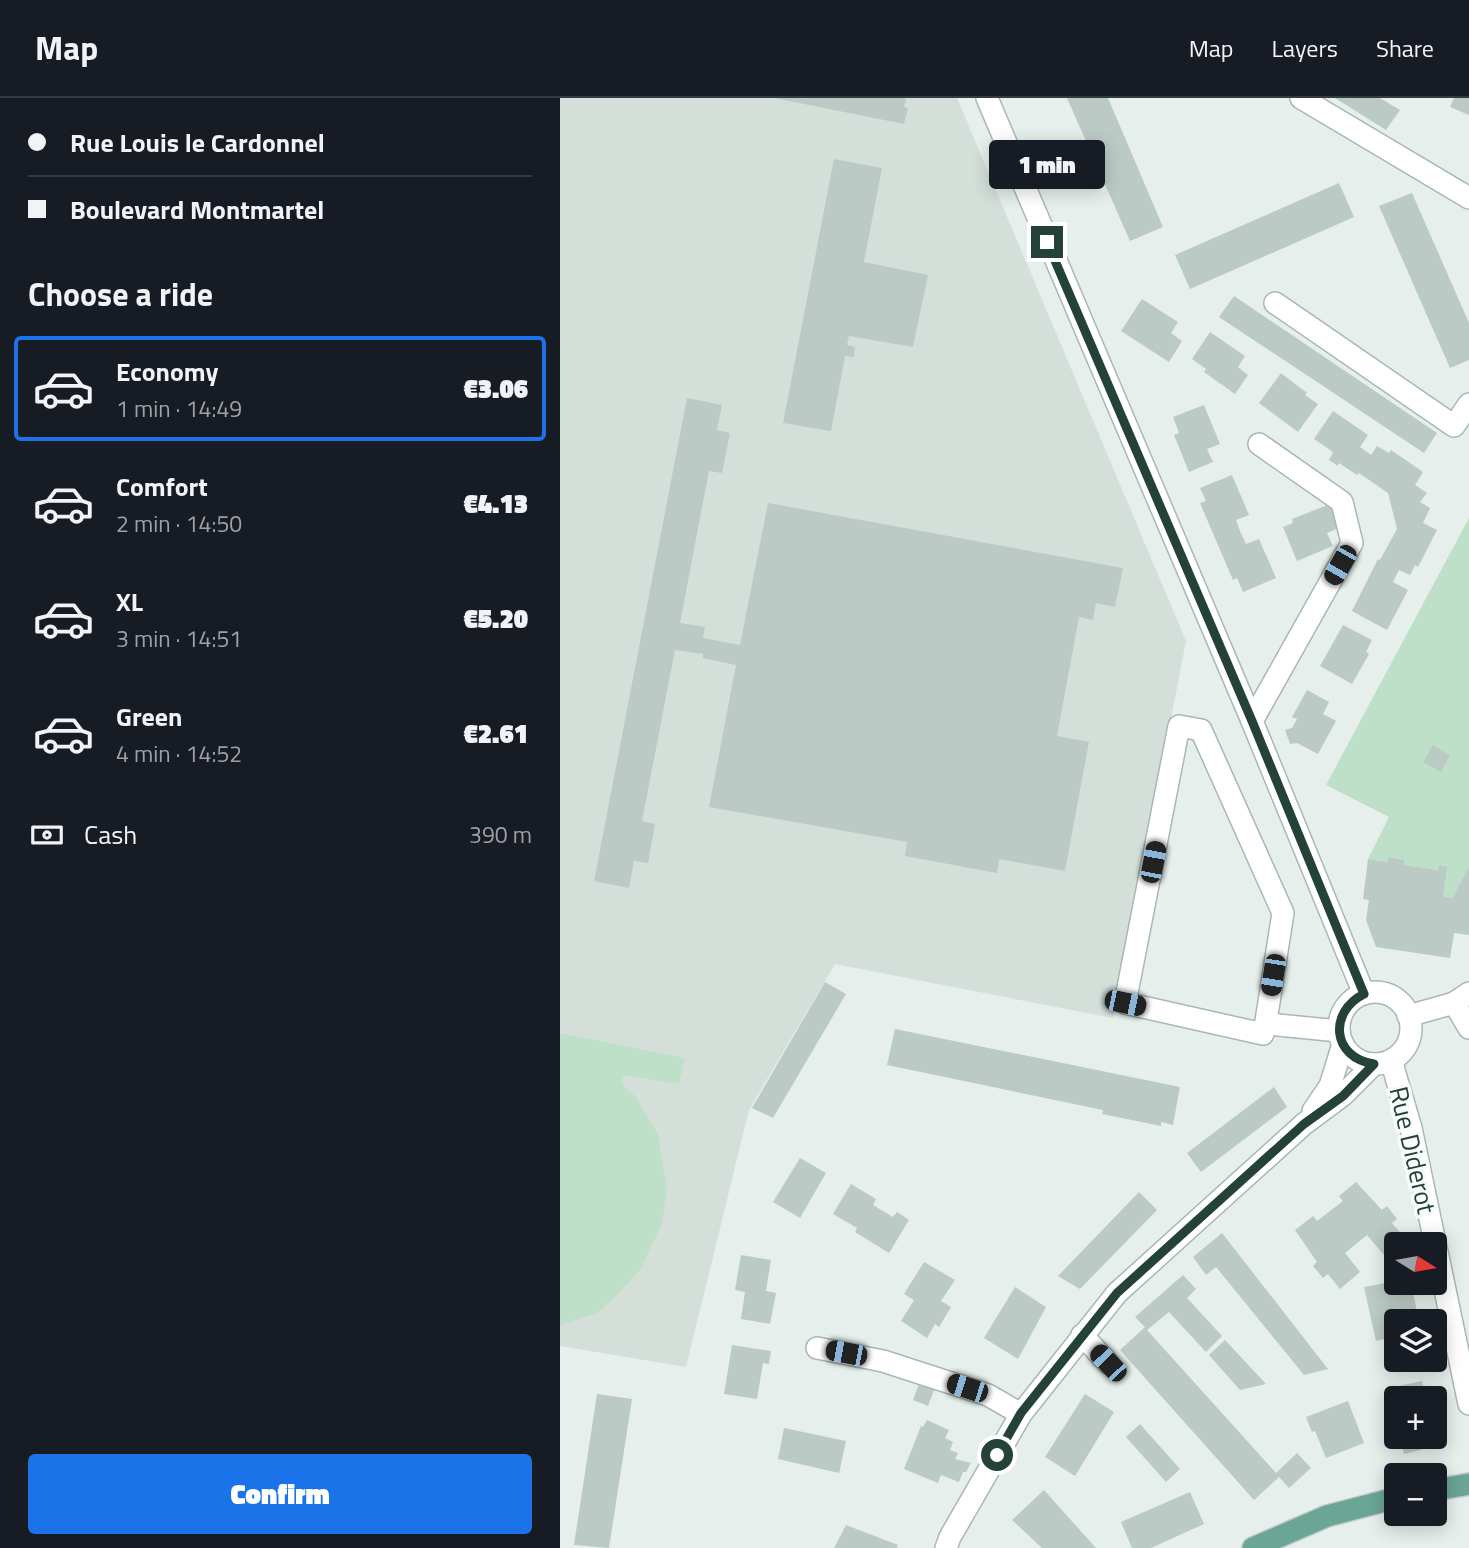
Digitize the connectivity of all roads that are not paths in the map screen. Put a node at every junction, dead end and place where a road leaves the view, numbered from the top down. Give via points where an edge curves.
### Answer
1 (987, 98) edge
2 (1301, 98) edge
3 (1469, 198) edge
4 (1275, 303) dead end
5 (1469, 404) edge
6 (1259, 444) dead end
7 (1252, 721) junction
8 (1364, 994) junction
9 (1462, 998) edge
10 (1408, 1016) junction
11 (1266, 1021) junction
12 (1469, 1028) edge
13 (1341, 1038) junction
14 (1382, 1062) junction
15 (1304, 1124) junction
16 (1082, 1335) junction
17 (817, 1348) dead end
18 (1108, 1363) dead end
19 (1469, 1404) edge
20 (1021, 1413) junction
21 (1469, 1484) edge
22 (1447, 1488) edge
23 (1384, 1501) edge
24 (946, 1548) edge
25 (1253, 1548) edge

1 - 7 street via 1070,316
2 - 3 street
4 - 5 street via 1454,426
6 - 7 street via 1342,502 1352,543
7 - 8 street
8 - 10 street via 1382,993 1398,1000
8 - 13 street via 1345,1008
9 - 10 street
9 - 12 street
10 - 14 street via 1406,1045
11 - 11 street via 1283,913 1201,730 1179,726 1125,1003 1264,1034
11 - 13 street
13 - 14 street via 1356,1058
13 - 15 street via 1330,1086
14 - 15 street
14 - 19 street, Rue Diderot via 1411,1128
15 - 16 street via 1117,1293
16 - 18 street
16 - 20 street
17 - 20 street via 883,1361 988,1395
20 - 24 street
21 - 22 main road
23 - 25 main road via 1327,1516

